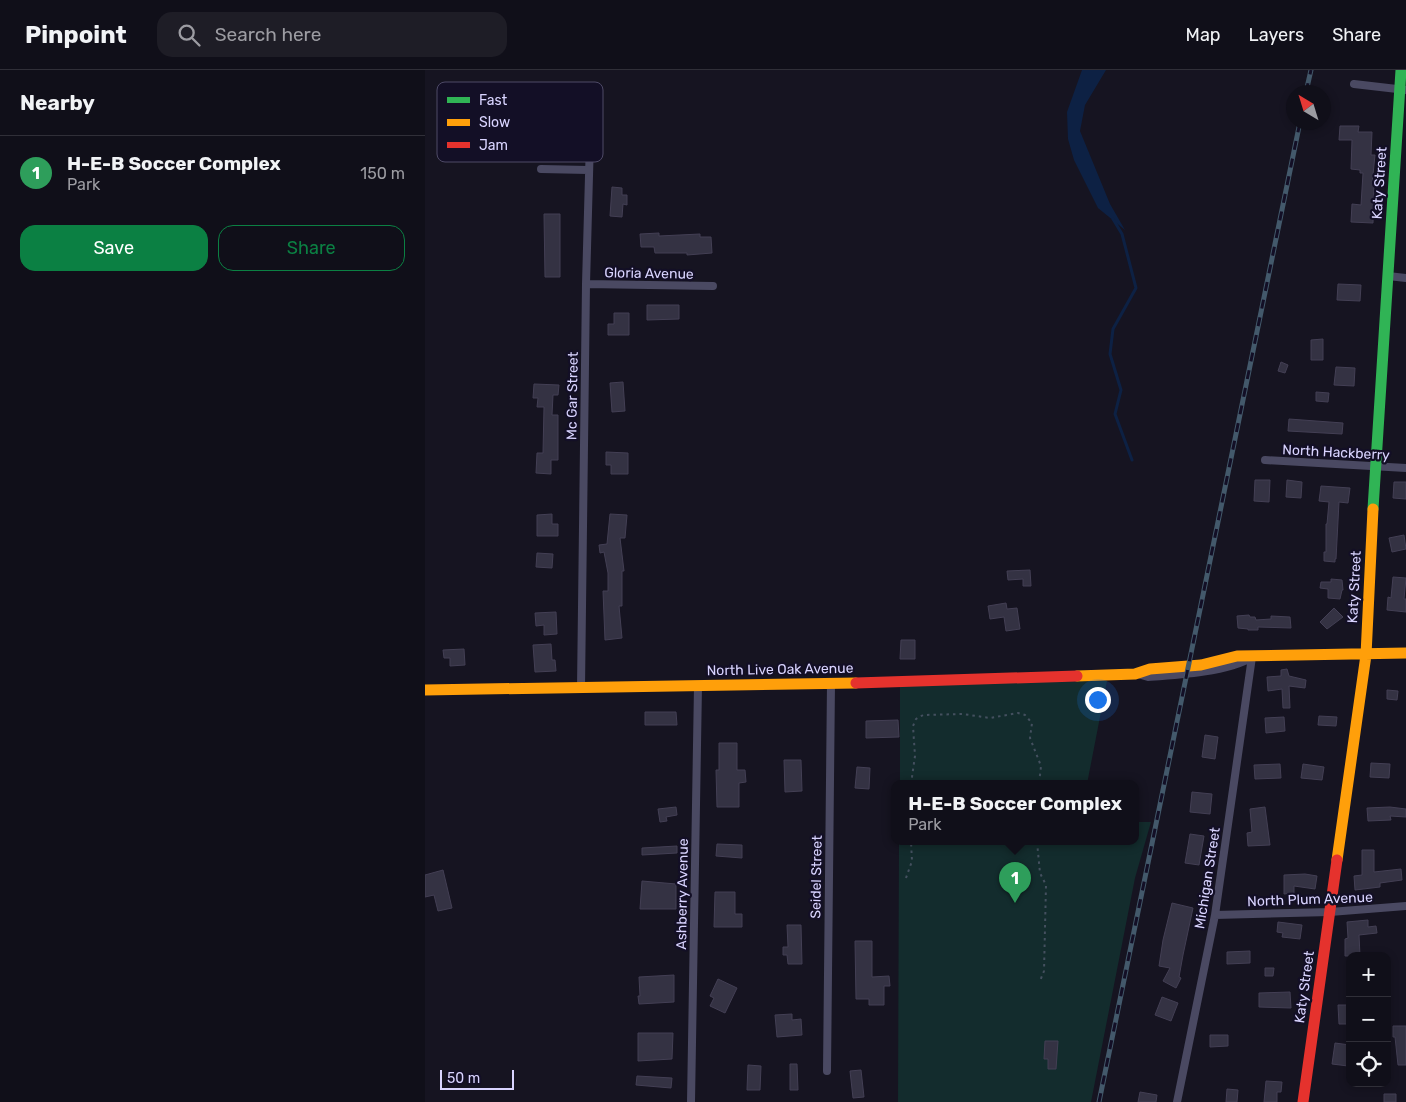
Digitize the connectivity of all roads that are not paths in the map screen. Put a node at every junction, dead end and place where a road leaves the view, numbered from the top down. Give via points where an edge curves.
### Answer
1 (1401, 70) edge
2 (1354, 84) dead end
3 (1403, 90) edge
4 (588, 162) edge
5 (541, 169) dead end
6 (588, 170) junction
7 (1389, 276) junction
8 (1406, 278) edge
9 (586, 284) junction
10 (713, 286) dead end
11 (1265, 460) dead end
12 (1375, 467) junction
13 (1406, 468) edge
14 (1406, 653) edge
15 (1365, 655) junction
16 (1252, 657) junction
17 (831, 683) junction
18 (698, 686) junction
19 (581, 688) junction
20 (425, 690) edge
21 (1406, 906) edge
22 (1330, 912) junction
23 (1215, 915) junction
24 (827, 1071) dead end
25 (691, 1102) edge
26 (1177, 1102) edge
27 (1303, 1102) edge

1 - 3 street, Katy Street
2 - 3 street
3 - 7 street, Katy Street
4 - 6 street, Mc Gar Street
5 - 6 street
6 - 9 street, Mc Gar Street
7 - 8 street
7 - 12 street, Katy Street
9 - 10 street, Gloria Avenue
9 - 19 street, Mc Gar Street
11 - 12 street, North Hackberry
12 - 13 street, North Hackberry
12 - 15 street, Katy Street
14 - 15 street, North Live Oak Avenue
15 - 16 street, North Live Oak Avenue
15 - 22 street, Katy Street
16 - 17 street, North Live Oak Avenue via 1237,656 1201,665 1150,669 1135,674
16 - 23 street, Michigan Street
17 - 18 street, North Live Oak Avenue
17 - 24 street, Seidel Street
18 - 19 street, North Live Oak Avenue
18 - 25 street, Ashberry Avenue
19 - 20 street, North Live Oak Avenue
21 - 22 street, North Plum Avenue
22 - 23 street, North Plum Avenue
22 - 27 street, Katy Street
23 - 26 street, Michigan Street

